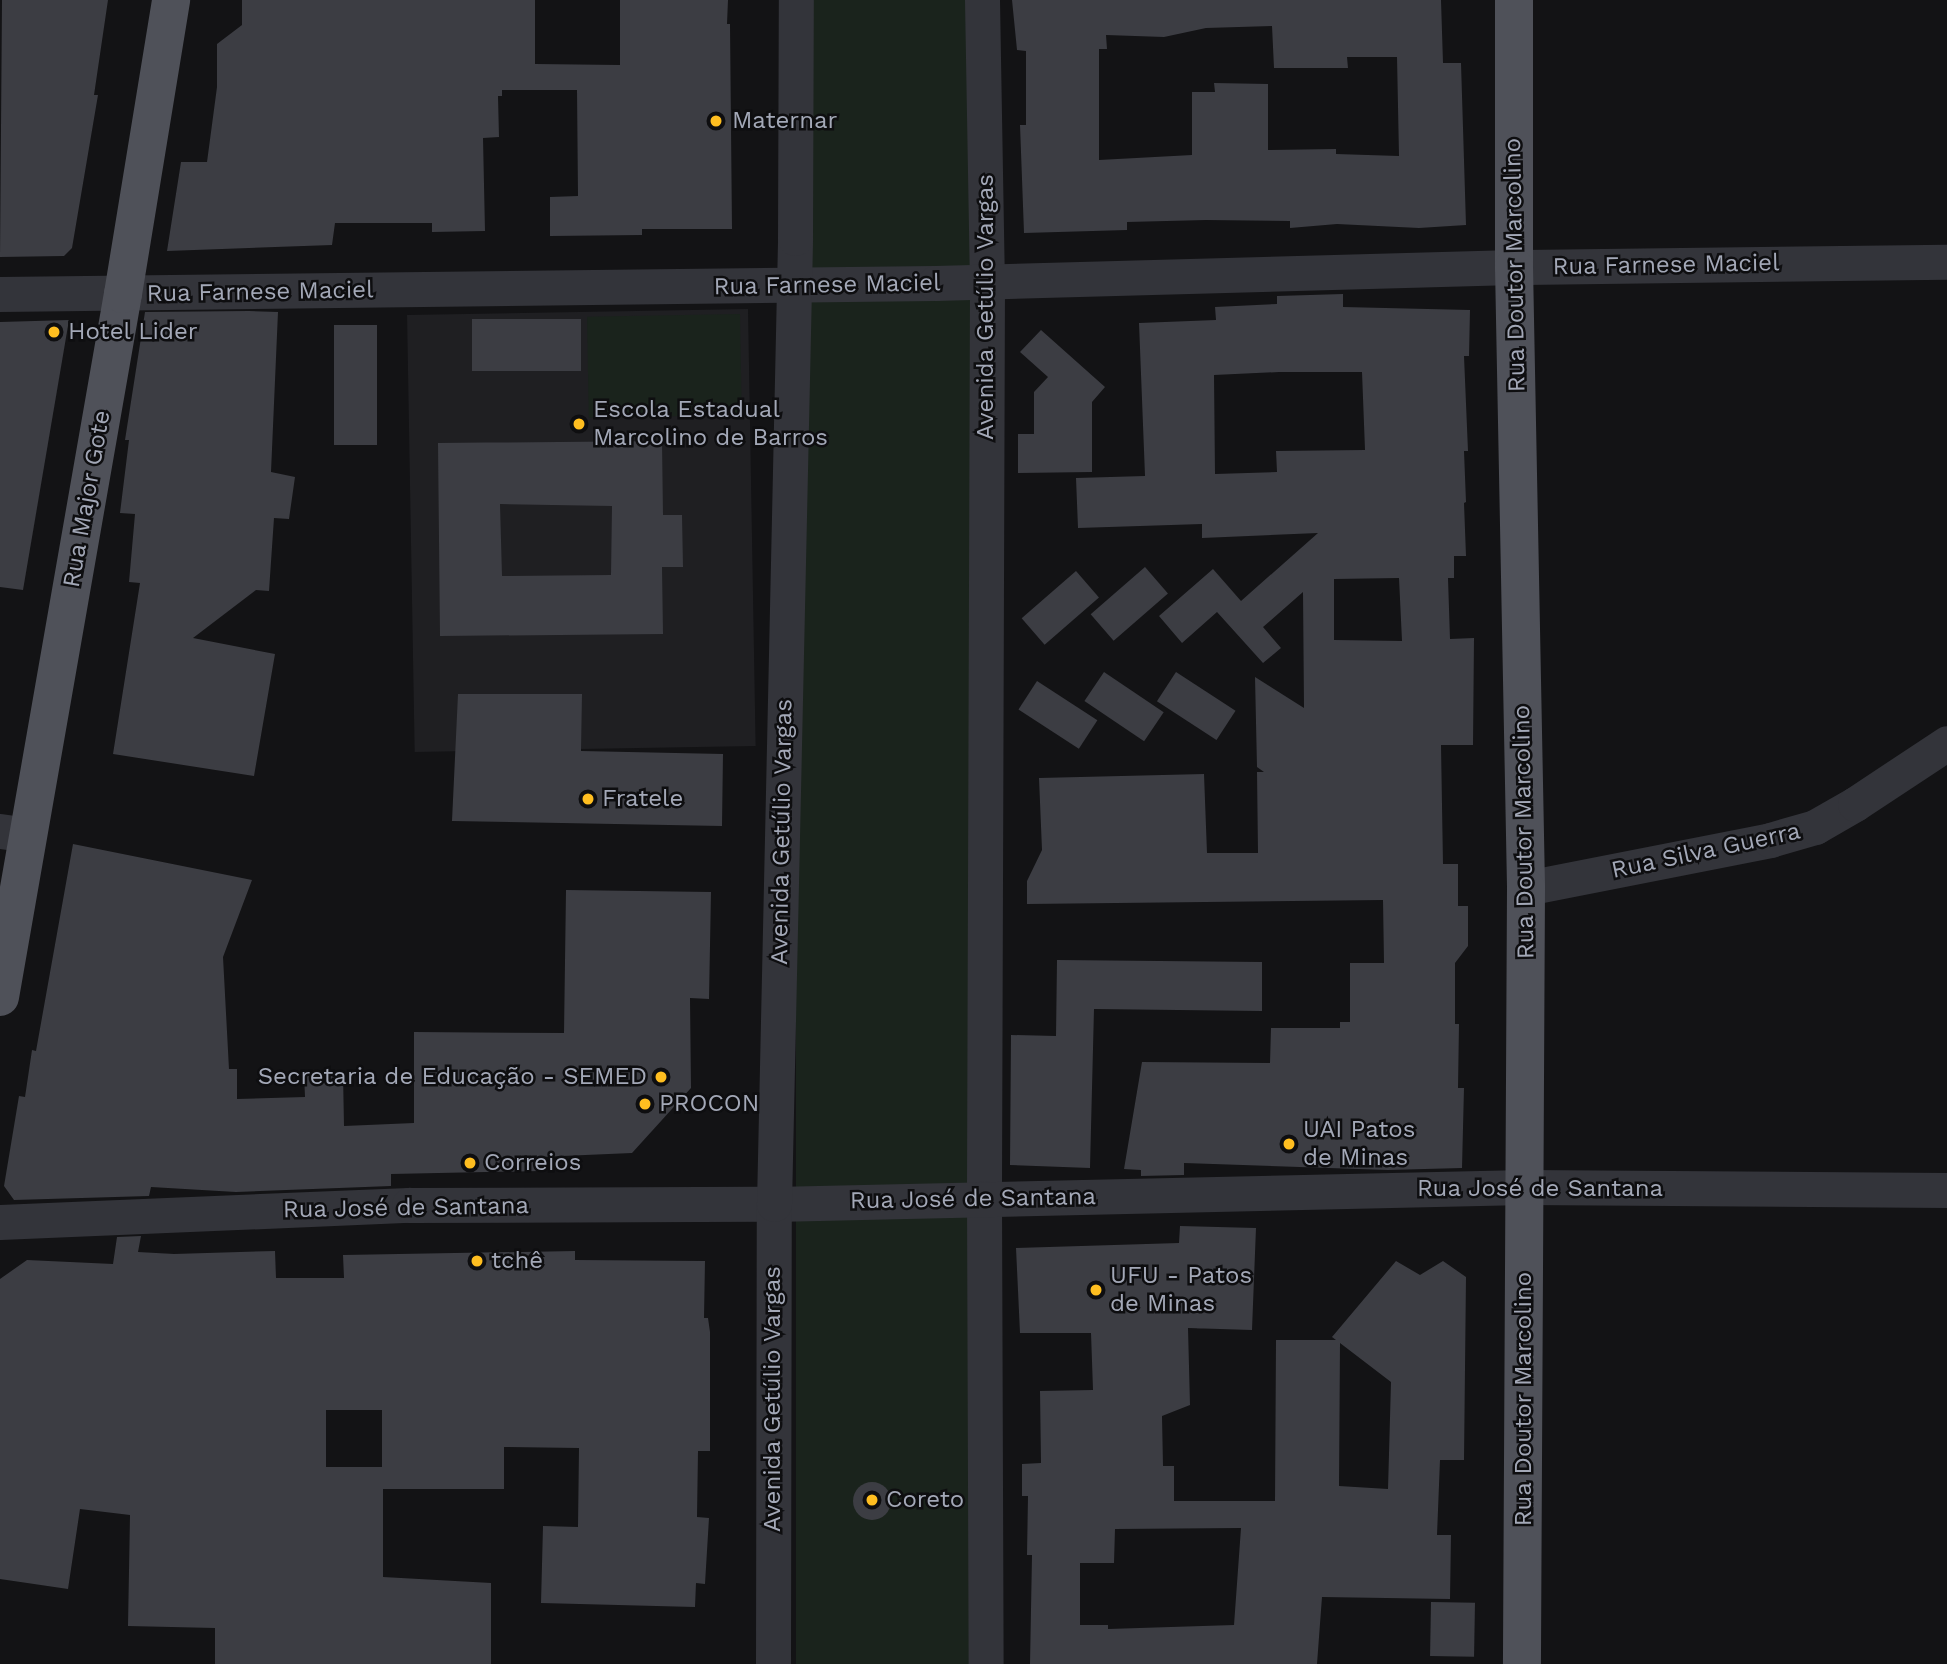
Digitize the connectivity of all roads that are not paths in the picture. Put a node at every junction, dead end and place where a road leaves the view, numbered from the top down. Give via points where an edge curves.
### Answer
1 (171, 0) edge
2 (796, 0) edge
3 (982, 0) edge
4 (1514, 0) edge
5 (1947, 262) edge
6 (1514, 267) junction
7 (987, 282) junction
8 (794, 285) junction
9 (0, 294) edge
10 (123, 294) junction
11 (1947, 743) edge
12 (14, 833) edge
13 (1526, 888) junction
14 (0, 997) edge
15 (1525, 1187) junction
16 (1947, 1191) edge
17 (984, 1198) junction
18 (774, 1203) junction
19 (0, 1222) edge
20 (773, 1664) edge
21 (986, 1664) edge
22 (1522, 1664) edge

1 - 10 main road, Rua Major Gote
2 - 8 street, Avenida Getúlio Vargas
3 - 7 street, Avenida Getúlio Vargas
4 - 6 main road, Rua Doutor Marcolino
5 - 6 street, Rua Farnese Maciel
6 - 7 street, Rua Farnese Maciel
6 - 13 main road, Rua Doutor Marcolino
7 - 8 street, Rua Farnese Maciel
7 - 17 street, Avenida Getúlio Vargas
8 - 10 street, Rua Farnese Maciel
8 - 18 street, Avenida Getúlio Vargas
9 - 10 street, Rua Farnese Maciel
10 - 12 main road, Rua Major Gote
11 - 13 street, Rua Silva Guerra via 1815,827
12 - 14 main road, Rua Major Gote
13 - 15 main road, Rua Doutor Marcolino
15 - 16 street, Rua José de Santana
15 - 17 street, Rua José de Santana
15 - 22 main road, Rua Doutor Marcolino
17 - 18 street, Rua José de Santana
17 - 21 street, Avenida Getúlio Vargas
18 - 19 street, Rua José de Santana via 408,1205
18 - 20 street, Avenida Getúlio Vargas

